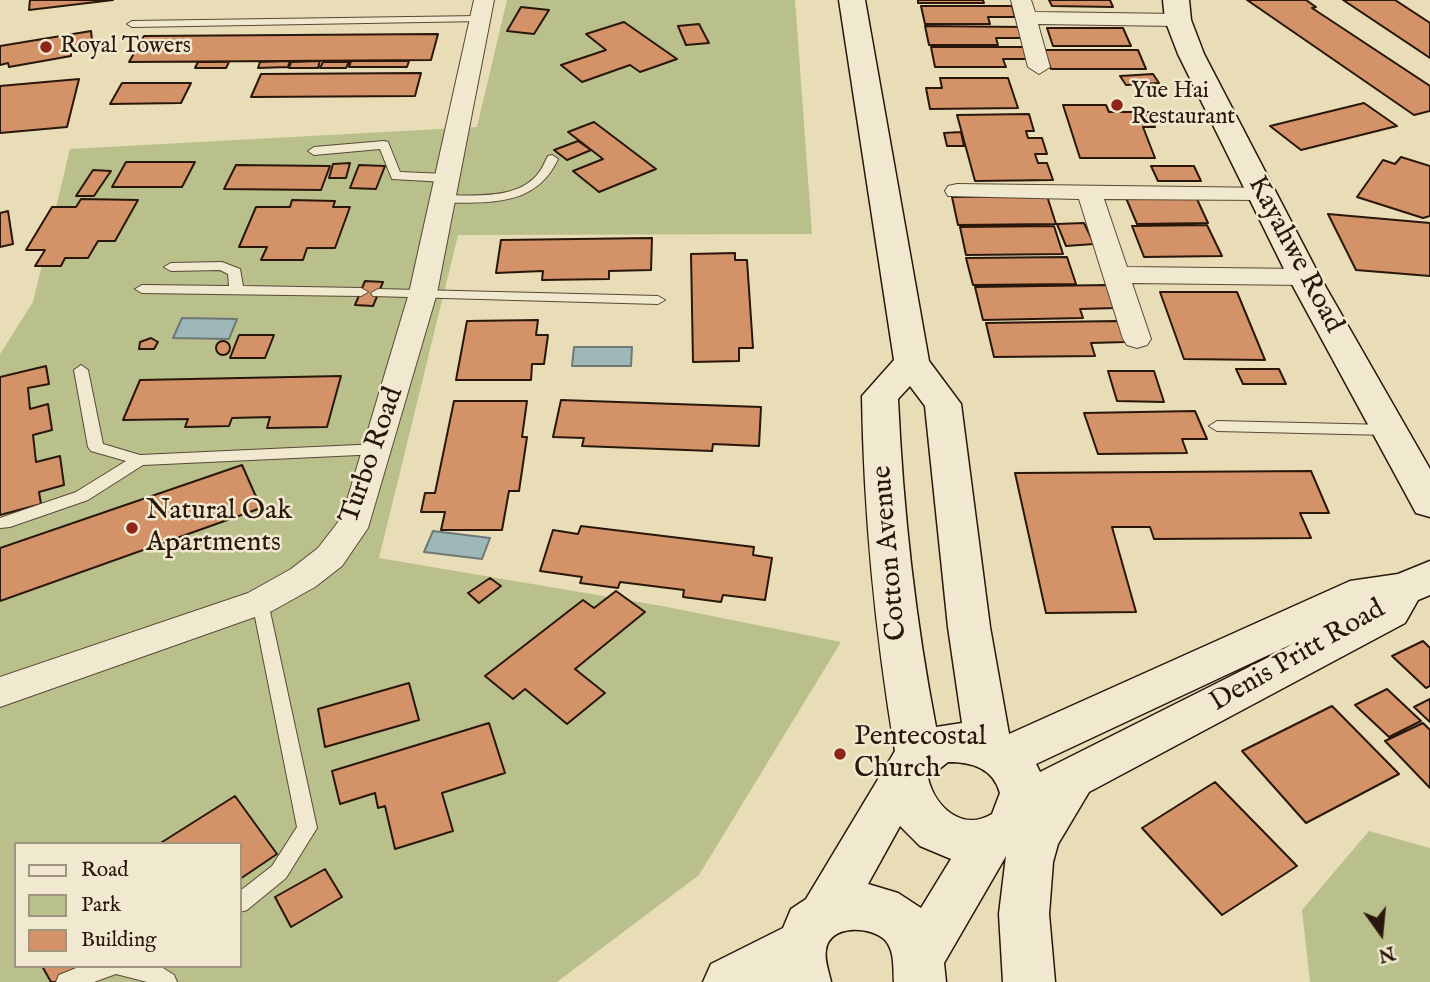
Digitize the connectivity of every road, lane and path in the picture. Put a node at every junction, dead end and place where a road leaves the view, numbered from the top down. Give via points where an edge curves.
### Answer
1 (852, 0) edge
2 (1024, 9) edge
3 (481, 10) edge
4 (1177, 10) edge
5 (132, 23) dead end
6 (1039, 67) dead end
7 (314, 151) dead end
8 (552, 159) dead end
9 (443, 189) junction
10 (957, 191) dead end
11 (1089, 191) junction
12 (1264, 193) junction
13 (171, 268) dead end
14 (1118, 275) junction
15 (1304, 277) junction
16 (142, 289) dead end
17 (236, 290) junction
18 (361, 292) dead end
19 (378, 293) dead end
20 (423, 293) junction
21 (658, 300) dead end
22 (1138, 339) dead end
23 (912, 363) junction
24 (81, 370) dead end
25 (1217, 426) dead end
26 (1388, 429) junction
27 (380, 449) junction
28 (140, 460) junction
29 (1430, 503) edge
30 (4, 523) dead end
31 (1416, 583) edge
32 (260, 602) junction
33 (0, 692) edge
34 (996, 753) junction
35 (912, 766) junction
36 (1076, 777) junction
37 (1023, 804) junction
38 (990, 839) junction
39 (242, 901) edge
40 (810, 947) edge
41 (104, 968) edge
42 (132, 968) edge
43 (921, 969) edge
44 (157, 973) edge
45 (67, 982) edge
46 (729, 982) edge
47 (1029, 982) edge

1 - 23 main road
2 - 4 street
2 - 6 street
3 - 5 lane
3 - 9 street, Turbo Road
4 - 12 main road, Kayahwe Road via 1197,65
7 - 9 lane via 384,145 396,176
8 - 9 lane via 532,188 491,198
9 - 20 street, Turbo Road
10 - 11 street
11 - 12 street
11 - 14 street
12 - 15 main road, Kayahwe Road
13 - 17 lane via 222,266 235,272
14 - 15 street
14 - 22 street
15 - 26 main road, Kayahwe Road
16 - 17 lane
17 - 18 lane
19 - 20 lane
20 - 21 lane
20 - 27 street, Turbo Road
23 - 34 main road via 943,404 969,626
23 - 35 main road, Cotton Avenue via 880,396 883,488
24 - 28 lane via 96,447
25 - 26 lane
26 - 29 main road, Kayahwe Road
27 - 28 lane
27 - 32 street, Turbo Road via 357,520 331,557
28 - 30 lane via 82,496
31 - 34 main road, Denis Pritt Road via 1365,592
31 - 36 main road, Denis Pritt Road via 1390,611
32 - 33 street, Turbo Road
32 - 39 lane via 307,828 279,872
34 - 35 main road via 970,742 951,741 933,745
34 - 37 main road via 1019,779
35 - 38 main road via 912,809 922,822 955,840
35 - 40 main road
36 - 37 main road, Denis Pritt Road
36 - 47 main road via 1040,831 1028,866 1023,918
37 - 38 main road via 1012,825
38 - 43 main road
40 - 43 main road via 844,905 863,904 901,920 914,936
40 - 46 main road
41 - 45 lane
42 - 44 lane

